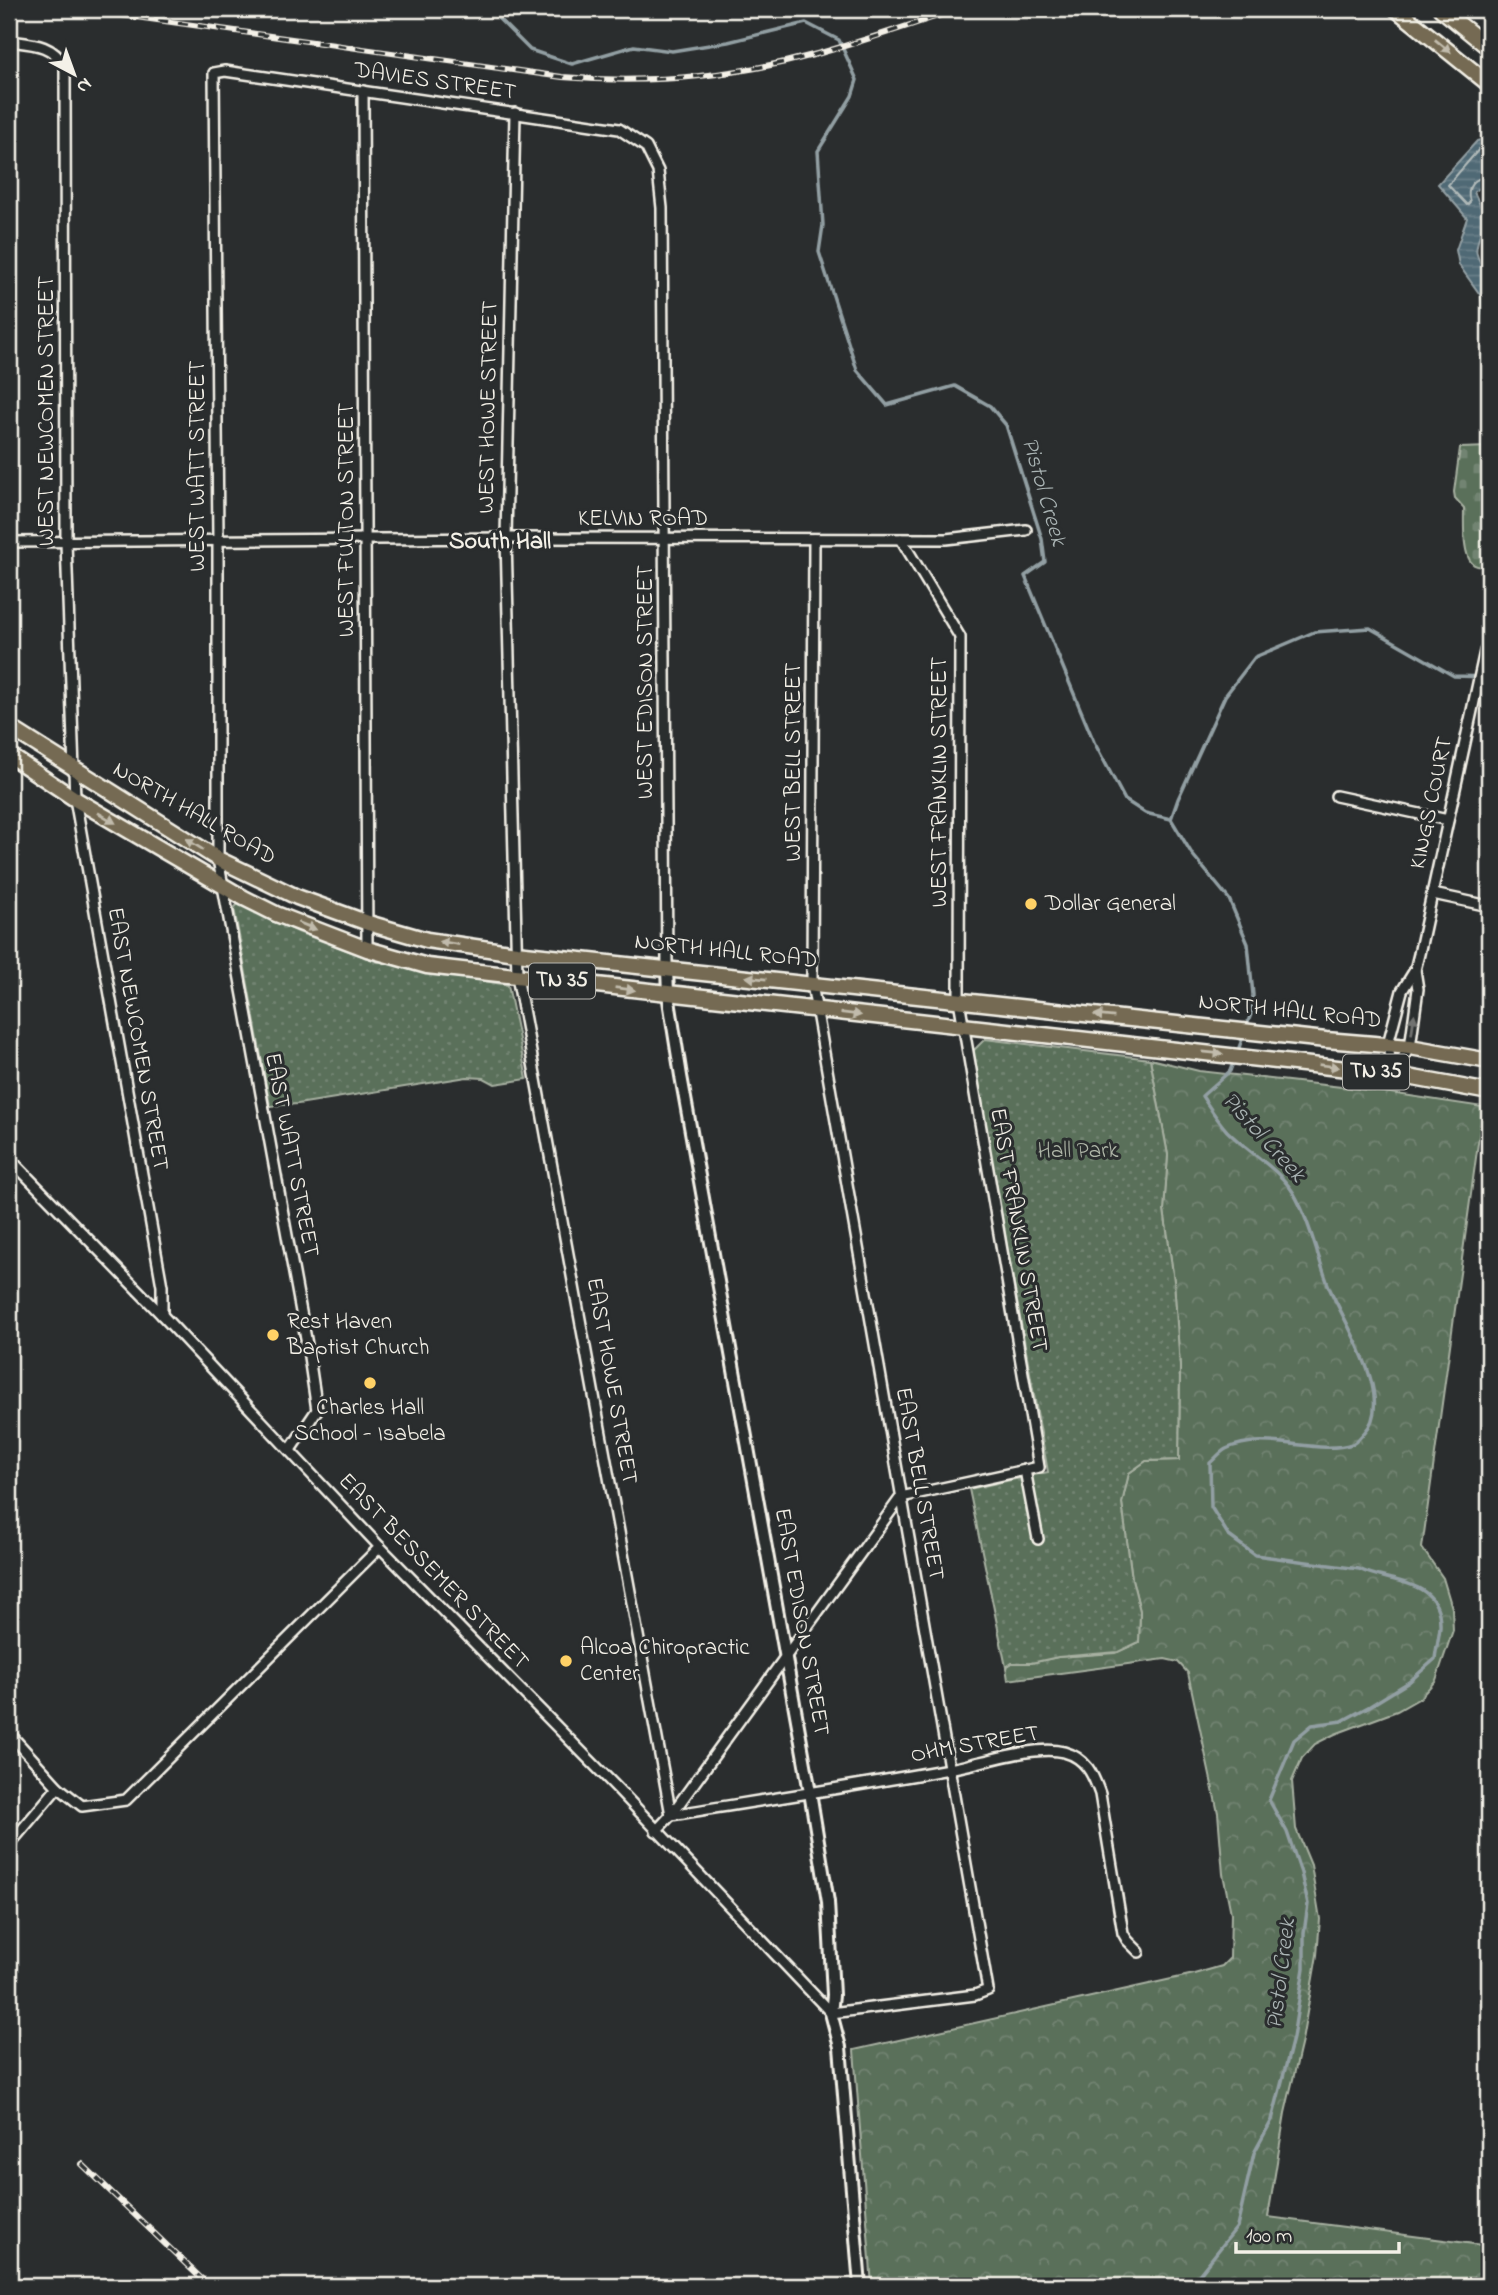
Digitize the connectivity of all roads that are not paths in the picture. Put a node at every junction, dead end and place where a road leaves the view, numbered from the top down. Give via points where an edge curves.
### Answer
1 (1396, 9) edge
2 (1441, 9) edge
3 (9, 41) edge
4 (1489, 48) edge
5 (214, 73) joint
6 (1489, 84) edge
7 (363, 91) junction
8 (514, 113) junction
9 (646, 147) joint
10 (1026, 530) dead end
11 (664, 537) junction
12 (506, 538) junction
13 (218, 539) junction
14 (366, 539) junction
15 (814, 539) junction
16 (901, 539) junction
17 (9, 542) edge
18 (66, 542) junction
19 (1489, 644) edge
20 (9, 727) edge
21 (9, 755) edge
22 (73, 769) junction
23 (1336, 796) dead end
24 (75, 799) junction
25 (1448, 820) junction
26 (218, 859) junction
27 (223, 887) junction
28 (1433, 894) junction
29 (1489, 906) edge
30 (368, 923) junction
31 (367, 949) junction
32 (516, 953) junction
33 (667, 969) junction
34 (1415, 970) junction
35 (517, 976) junction
36 (812, 984) junction
37 (668, 994) junction
38 (959, 1000) junction
39 (817, 1010) junction
40 (963, 1026) junction
41 (1388, 1044) junction
42 (1410, 1047) junction
43 (1489, 1061) edge
44 (1392, 1074) junction
45 (1489, 1092) edge
46 (9, 1158) edge
47 (162, 1315) junction
48 (290, 1451) junction
49 (1025, 1470) junction
50 (901, 1497) junction
51 (1038, 1539) dead end
52 (380, 1547) junction
53 (786, 1655) junction
54 (9, 1733) edge
55 (951, 1769) junction
56 (58, 1787) junction
57 (810, 1792) junction
58 (671, 1815) junction
59 (656, 1831) junction
60 (9, 1845) edge
61 (1139, 1952) dead end
62 (831, 2013) junction
63 (860, 2286) edge

1 -> 6 main road
2 - 4 main road
3 - 18 street, WEST NEWCOMEN STREET via 44,46 58,54 65,66
5 - 7 street, DAVIES STREET
5 - 13 street, WEST WATT STREET
7 - 8 street, DAVIES STREET
7 - 14 street, WEST FULTON STREET
8 - 9 street, DAVIES STREET via 619,130
8 - 12 street, WEST HOWE STREET
9 - 11 street, WEST EDISON STREET via 658,171 662,208
10 - 16 street, KELVIN ROAD
11 - 12 street, KELVIN ROAD
11 - 15 street, KELVIN ROAD
11 - 33 street, WEST EDISON STREET
12 - 14 street, KELVIN ROAD
12 - 32 street, WEST HOWE STREET
13 - 14 street, KELVIN ROAD
13 - 18 street, KELVIN ROAD
13 - 26 street, WEST WATT STREET
14 - 30 street, WEST FULTON STREET
15 - 16 street, KELVIN ROAD
15 - 36 street, WEST BELL STREET
16 - 38 street, WEST FRANKLIN STREET via 960,637
17 - 18 street, KELVIN ROAD
18 - 22 street, WEST NEWCOMEN STREET
19 - 25 street, KINGS COURT
20 - 22 main road, NORTH HALL ROAD / TN 35
21 - 24 main road, NORTH HALL ROAD / TN 35
22 - 24 street, EAST NEWCOMEN STREET
26 -> 22 main road, NORTH HALL ROAD / TN 35
23 - 25 street
24 -> 27 main road, NORTH HALL ROAD / TN 35
24 - 47 street, EAST NEWCOMEN STREET via 159,1272
25 - 28 street, KINGS COURT
26 - 27 street, EAST WATT STREET
26 - 30 main road, NORTH HALL ROAD / TN 35 via 297,897
27 -> 31 main road, NORTH HALL ROAD / TN 35 via 276,914
27 - 48 street, EAST WATT STREET via 317,1410
28 - 29 street
28 - 34 street, KINGS COURT
30 - 31 street, WEST FULTON STREET
32 -> 30 main road, NORTH HALL ROAD / TN 35 via 426,940
31 - 35 main road, NORTH HALL ROAD / TN 35 via 427,966
32 - 33 main road, NORTH HALL ROAD / TN 35
32 - 35 street, EAST HOWE STREET
36 -> 33 main road, NORTH HALL ROAD / TN 35
33 - 37 street, EAST EDISON STREET
34 - 41 street, KINGS COURT via 1402,991
42 -> 34 street, KINGS COURT via 1418,989
35 -> 37 main road, NORTH HALL ROAD / TN 35
35 - 58 street, EAST HOWE STREET
36 - 38 main road, NORTH HALL ROAD / TN 35
36 - 39 street, EAST BELL STREET
37 - 39 main road, NORTH HALL ROAD / TN 35
37 - 53 street, EAST EDISON STREET
38 - 40 street, EAST FRANKLIN STREET
41 -> 38 main road, NORTH HALL ROAD / TN 35
39 -> 40 main road, NORTH HALL ROAD / TN 35
39 - 50 street, EAST BELL STREET
40 -> 44 main road, NORTH HALL ROAD / TN 35
40 - 49 street, EAST FRANKLIN STREET via 1039,1467
41 - 42 main road, NORTH HALL ROAD / TN 35
41 - 44 street, KINGS COURT
42 - 43 main road, NORTH HALL ROAD / TN 35
42 - 44 street, KINGS COURT
44 - 45 main road, NORTH HALL ROAD / TN 35
46 - 47 street, EAST BESSEMER STREET
47 - 48 street, EAST BESSEMER STREET
48 - 52 street, EAST BESSEMER STREET
49 - 50 street
49 - 51 street
50 - 53 street
50 - 55 street, EAST BELL STREET
52 - 56 street via 126,1800 82,1806
52 - 59 street, EAST BESSEMER STREET
53 - 57 street, EAST EDISON STREET
53 - 58 street
54 - 56 street
55 - 57 street, OHM STREET
55 - 61 street, OHM STREET via 1049,1750 1087,1765 1100,1794 1123,1933
55 - 62 street, EAST BELL STREET via 988,1990
56 - 60 street
57 - 58 street, OHM STREET
57 - 62 street, EAST EDISON STREET via 828,1902
58 - 59 street
59 - 62 street, EAST BESSEMER STREET
62 - 63 street, EAST EDISON STREET via 840,2047

